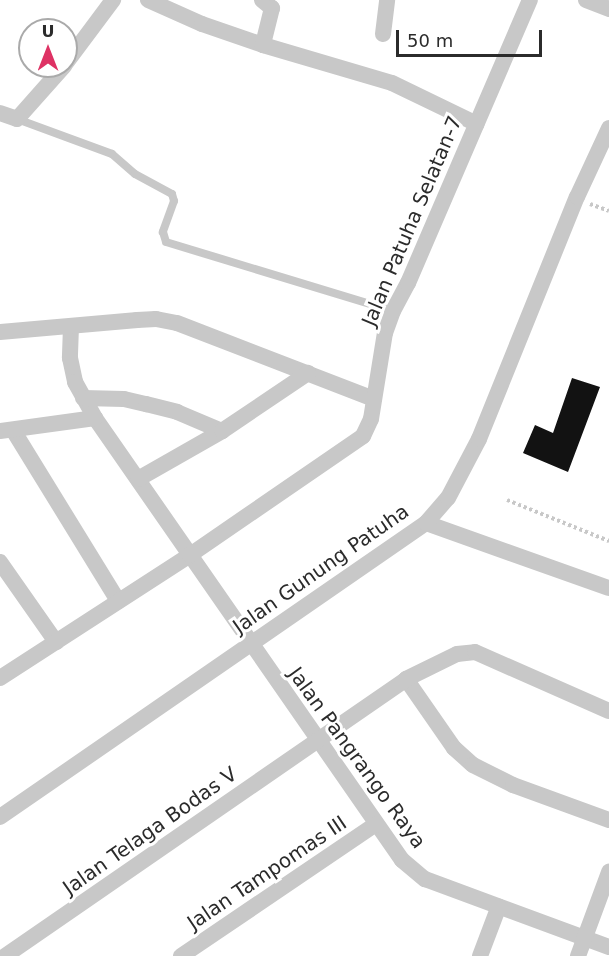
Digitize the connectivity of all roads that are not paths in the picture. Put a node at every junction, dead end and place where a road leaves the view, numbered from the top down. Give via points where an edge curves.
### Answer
1 (113, 0) edge
2 (148, 0) edge
3 (262, 0) edge
4 (387, 0) edge
5 (530, 0) edge
6 (586, 0) edge
7 (609, 9) edge
8 (383, 34) dead end
9 (263, 45) junction
10 (78, 47) edge
11 (53, 78) edge
12 (0, 113) edge
13 (17, 119) junction
14 (477, 124) junction
15 (609, 128) edge
16 (393, 311) junction
17 (71, 326) junction
18 (0, 332) edge
19 (308, 373) junction
20 (83, 398) junction
21 (374, 399) junction
22 (95, 418) junction
23 (7, 430) edge
24 (222, 431) junction
25 (138, 479) junction
26 (426, 523) junction
27 (190, 555) junction
28 (0, 562) edge
29 (609, 588) edge
30 (118, 601) junction
31 (56, 642) junction
32 (250, 645) junction
33 (0, 678) edge
34 (406, 679) junction
35 (609, 711) edge
36 (318, 740) junction
37 (0, 817) edge
38 (609, 820) edge
39 (376, 824) junction
40 (609, 872) edge
41 (499, 906) junction
42 (585, 938) junction
43 (609, 946) edge
44 (5, 956) edge
45 (181, 956) edge
46 (480, 956) edge
47 (579, 956) edge

1 - 10 street
2 - 9 street
3 - 9 street via 272,8
4 - 8 street
5 - 14 street, Jalan Patuha Selatan-7
6 - 7 street
9 - 14 street via 392,83
11 - 13 street
12 - 13 street
13 - 16 lane via 112,154 135,174 172,194 174,201 163,232 166,242
14 - 16 street, Jalan Patuha Selatan-7
15 - 26 street, Jalan Gunung Patuha via 464,472
16 - 21 street, Jalan Patuha Selatan-7 via 385,333
17 - 18 street
17 - 19 street via 156,319 177,323
17 - 20 street, Jalan Pangrango Raya via 72,370
19 - 21 street
19 - 24 street
20 - 22 street, Jalan Pangrango Raya
20 - 24 street via 146,404
21 - 27 street, Jalan Patuha Selatan-7 via 369,426 360,438
22 - 23 street
22 - 25 street, Jalan Pangrango Raya
23 - 30 street
24 - 25 street
25 - 27 street, Jalan Pangrango Raya
26 - 29 street
26 - 32 street, Jalan Gunung Patuha
27 - 30 street, Jalan Patuha Selatan-7
27 - 32 street, Jalan Pangrango Raya
28 - 31 street
30 - 31 street, Jalan Patuha Selatan-7
31 - 33 street, Jalan Patuha Selatan-7
32 - 36 street, Jalan Pangrango Raya
32 - 37 street, Jalan Gunung Patuha
34 - 35 street, Jalan Telaga Bodas V via 470,651
34 - 36 street, Jalan Telaga Bodas V
34 - 38 street via 454,748 473,765 513,785
36 - 39 street, Jalan Pangrango Raya
36 - 44 street, Jalan Telaga Bodas V
39 - 41 street, Jalan Pangrango Raya via 402,860 426,879
39 - 45 street, Jalan Tampomas III
40 - 42 street
41 - 42 street, Jalan Pangrango Raya
41 - 46 street
42 - 43 street, Jalan Pangrango Raya
42 - 47 street

